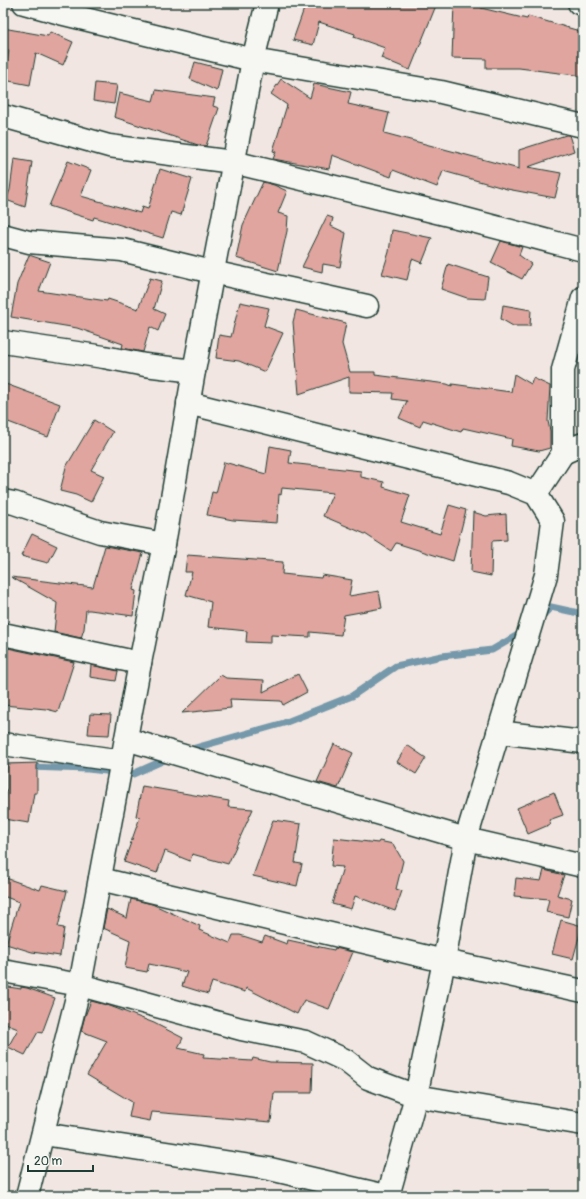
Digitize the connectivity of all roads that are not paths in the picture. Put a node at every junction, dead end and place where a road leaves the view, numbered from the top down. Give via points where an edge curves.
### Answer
1 (24, 3) edge
2 (267, 3) edge
3 (579, 3) edge
4 (583, 4) edge
5 (253, 60) junction
6 (3, 116) edge
7 (583, 126) edge
8 (233, 162) junction
9 (3, 235) edge
10 (583, 250) edge
11 (212, 272) junction
12 (583, 298) edge
13 (367, 306) dead end
14 (3, 342) edge
15 (194, 371) junction
16 (188, 403) junction
17 (583, 444) edge
18 (563, 453) junction
19 (536, 494) junction
20 (3, 501) edge
21 (164, 544) junction
22 (3, 634) edge
23 (140, 663) junction
24 (498, 732) junction
25 (126, 739) junction
26 (583, 742) edge
27 (3, 744) edge
28 (122, 761) junction
29 (466, 839) junction
30 (583, 866) edge
31 (100, 879) junction
32 (444, 961) junction
33 (3, 972) edge
34 (80, 986) junction
35 (583, 991) edge
36 (416, 1096) junction
37 (583, 1124) edge
38 (43, 1134) junction
39 (27, 1196) edge
40 (387, 1196) edge

1 - 5 street
2 - 5 street
3 - 4 street
5 - 7 street via 441,92
5 - 8 street
6 - 8 street via 109,146
8 - 10 street
8 - 11 street
9 - 11 street via 29,242 122,250
11 - 13 street
11 - 15 street
12 - 18 street via 563,370
14 - 15 street
15 - 16 street
16 - 19 street via 509,483
16 - 21 street
17 - 18 street
18 - 19 street
19 - 24 street via 553,521 546,575
20 - 21 street via 100,532
21 - 23 street
22 - 23 street
23 - 25 street
24 - 26 street
24 - 29 street
25 - 28 street
25 - 29 street
27 - 28 street
28 - 31 street
29 - 30 street
29 - 32 street
31 - 32 street
31 - 34 street
32 - 35 street
32 - 36 street
33 - 34 street
34 - 36 street via 241,1029 306,1042 345,1060 368,1078
34 - 38 street
36 - 37 street
36 - 40 street
38 - 39 street
38 - 40 street via 263,1168

